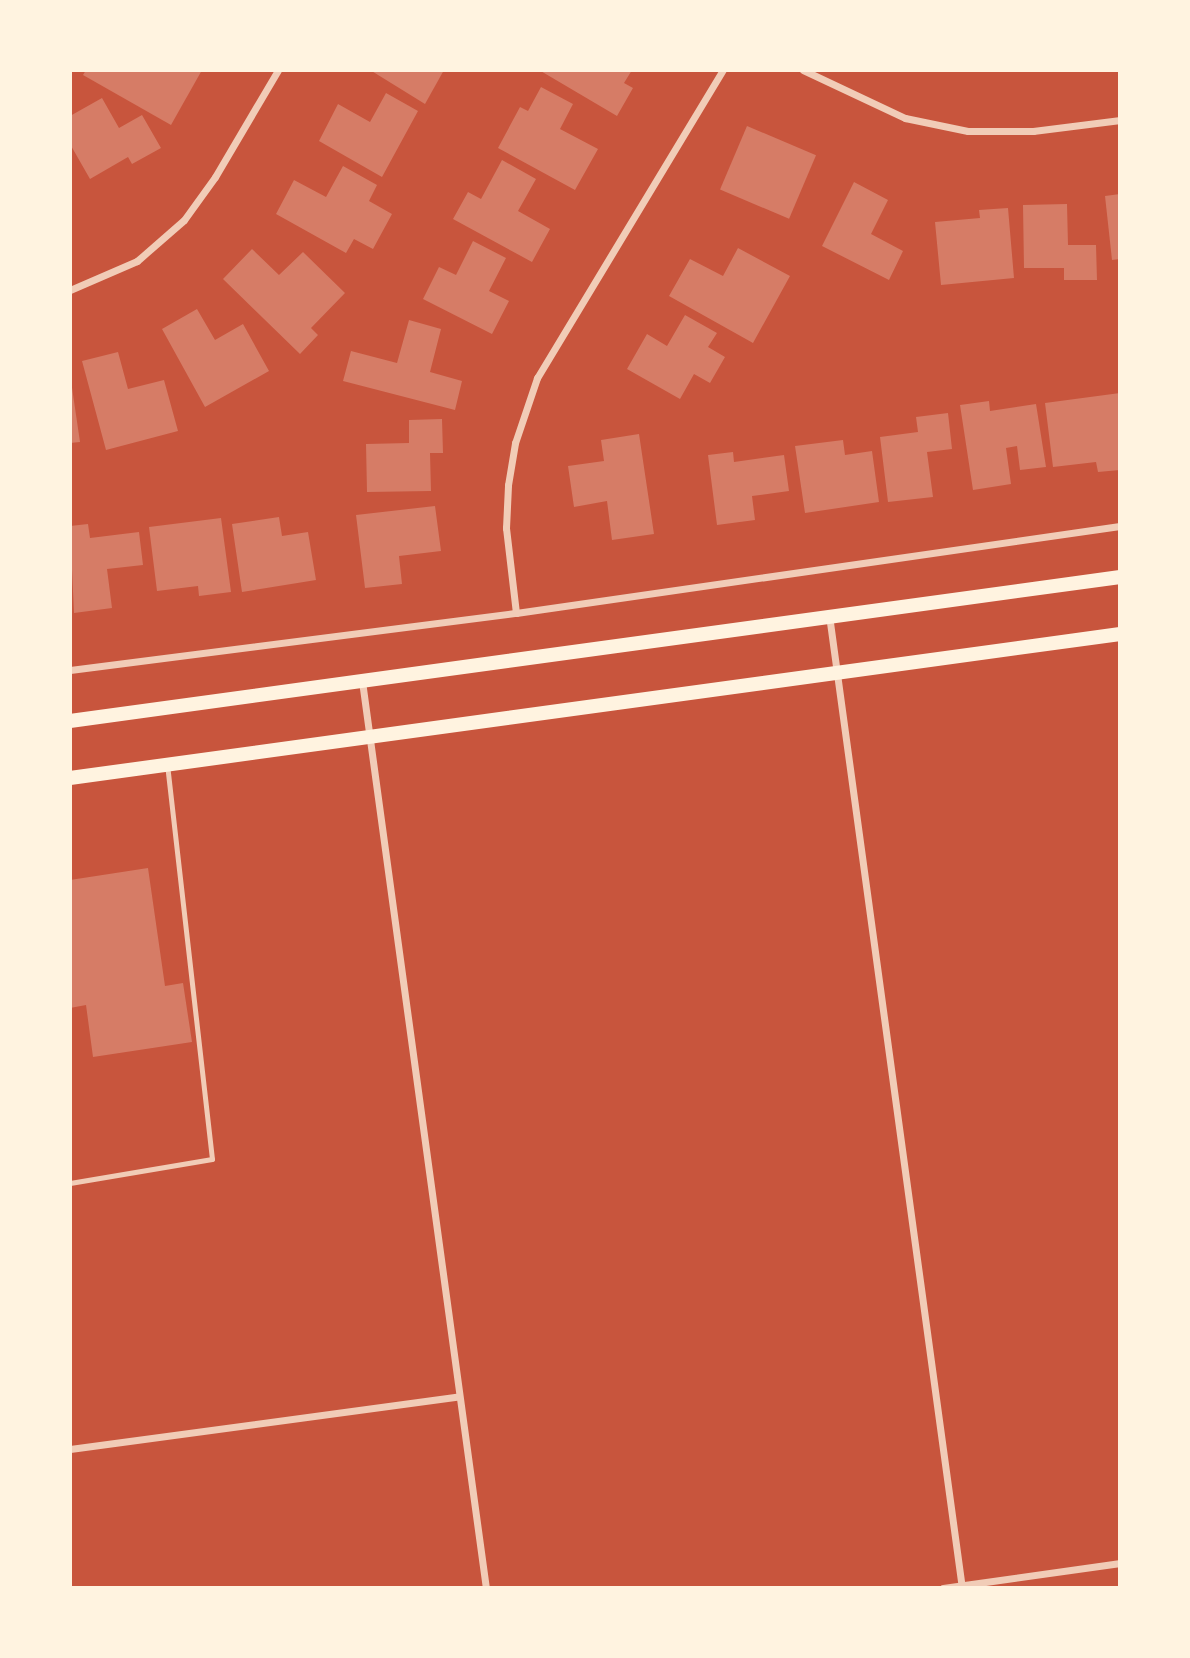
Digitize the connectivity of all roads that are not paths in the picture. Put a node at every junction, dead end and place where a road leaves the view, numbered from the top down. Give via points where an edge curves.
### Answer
1 (278, 70) edge
2 (723, 70) edge
3 (803, 70) edge
4 (1120, 120) edge
5 (70, 290) edge
6 (1120, 526) edge
7 (1120, 577) edge
8 (516, 613) junction
9 (829, 615) junction
10 (1120, 634) edge
11 (70, 670) edge
12 (835, 673) junction
13 (362, 681) junction
14 (70, 721) edge
15 (369, 736) junction
16 (167, 764) junction
17 (70, 778) edge
18 (70, 1183) edge
19 (457, 1397) junction
20 (70, 1449) edge
21 (1120, 1563) edge
22 (962, 1587) edge
23 (486, 1588) edge
24 (943, 1588) edge

1 - 5 street via 184,220 137,261
2 - 8 street via 537,378 514,443 508,485 506,528
3 - 4 street via 905,118 968,131 1033,131
6 - 8 street
7 - 9 main road
8 - 11 street
9 - 12 street
9 - 13 main road
10 - 12 main road
12 - 15 main road
12 - 22 street
13 - 14 main road
13 - 15 street
15 - 16 main road
15 - 19 street
16 - 17 main road
16 - 18 lane via 212,1159
19 - 20 street
19 - 23 street
21 - 22 street
22 - 24 street

